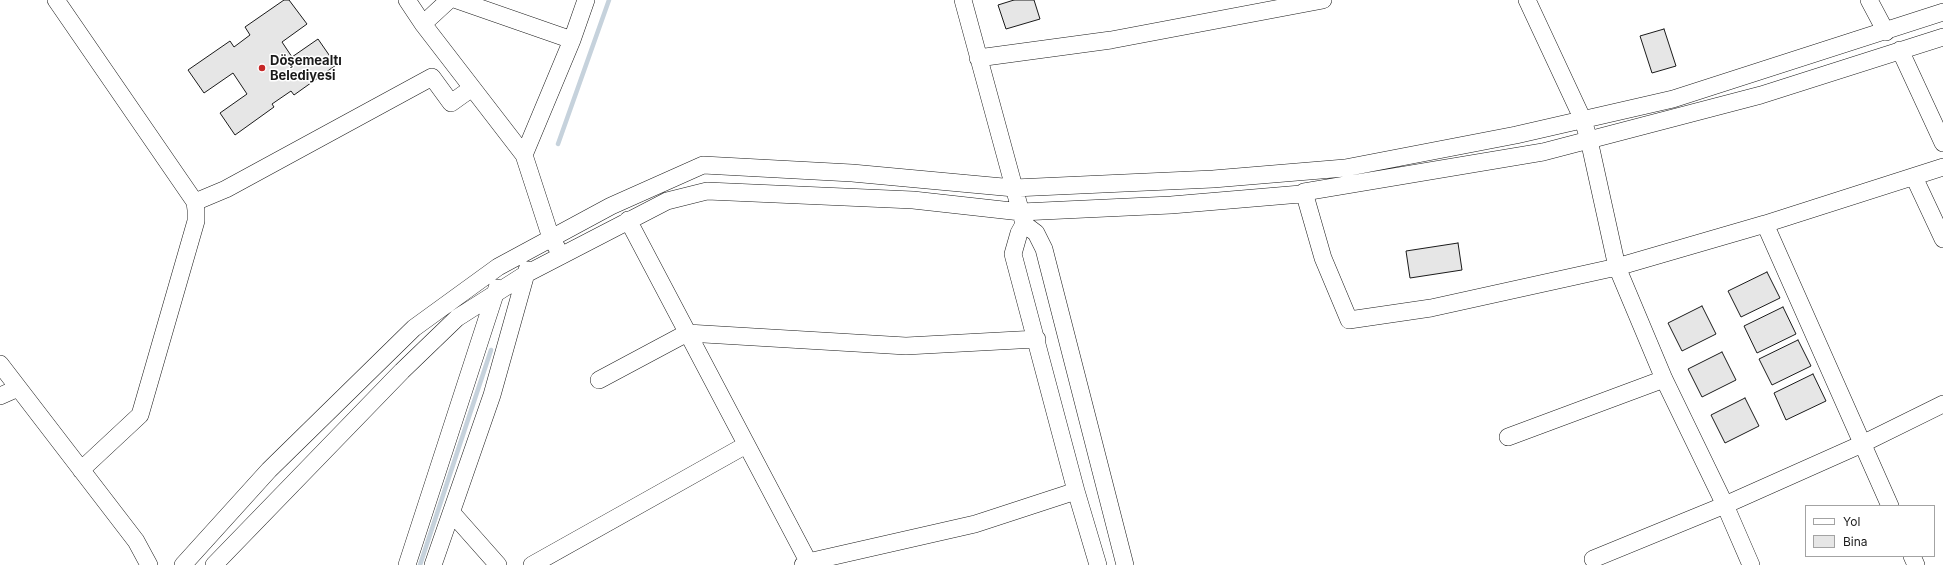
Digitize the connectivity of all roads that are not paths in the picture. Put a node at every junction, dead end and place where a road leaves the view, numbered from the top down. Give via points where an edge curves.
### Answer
1 (56, 0) edge
2 (407, 0) edge
3 (449, 0) edge
4 (457, 0) edge
5 (586, 0) edge
6 (962, 0) edge
7 (1323, 0) edge
8 (1527, 0) edge
9 (1869, 0) edge
10 (1943, 12) edge
11 (423, 24) junction
12 (1886, 32) junction
13 (1943, 37) edge
14 (572, 40) junction
15 (1900, 50) junction
16 (978, 58) junction
17 (472, 88) junction
18 (1583, 120) junction
19 (1589, 140) junction
20 (1943, 143) edge
21 (524, 155) junction
22 (1943, 167) edge
23 (1914, 177) junction
24 (1014, 188) junction
25 (1304, 192) junction
26 (195, 202) junction
27 (1022, 218) junction
28 (628, 220) junction
29 (1765, 224) junction
30 (551, 238) junction
31 (1943, 239) edge
32 (528, 251) junction
33 (561, 256) junction
34 (498, 267) junction
35 (1617, 267) junction
36 (526, 274) junction
37 (497, 293) junction
38 (687, 333) junction
39 (1037, 339) junction
40 (0, 364) edge
41 (1664, 379) junction
42 (599, 380) dead end
43 (18, 388) junction
44 (0, 396) edge
45 (1943, 404) edge
46 (1508, 437) dead end
47 (1862, 444) junction
48 (746, 445) junction
49 (81, 470) junction
50 (1076, 491) junction
51 (1725, 505) junction
52 (1890, 505) edge
53 (452, 512) junction
54 (1594, 559) dead end
55 (807, 564) edge
56 (149, 565) edge
57 (183, 565) edge
58 (214, 565) edge
59 (407, 565) edge
60 (433, 565) edge
61 (498, 565) edge
62 (532, 565) edge
63 (1098, 565) edge
64 (1125, 565) edge
65 (1751, 565) edge

1 - 26 street
2 - 11 street
3 - 11 street
4 - 14 street
5 - 14 street
6 - 16 street
7 - 16 street via 1111,40
8 - 18 street
9 - 12 street
10 - 12 street
11 - 17 street
12 - 18 street via 1673,99
13 - 15 street
14 - 21 street
15 - 19 street via 1760,95
15 - 20 street
16 - 24 street
17 - 21 street
17 - 26 street via 451,103 432,77 226,189
18 - 19 street
18 - 24 street via 1345,168 1213,179
19 - 25 street via 1543,152
19 - 35 street
21 - 30 street
22 - 23 street
23 - 29 street
23 - 31 street
24 - 27 street
24 - 30 street via 852,173 703,165 611,206
25 - 27 street
25 - 35 street via 1323,258 1349,320 1431,308
26 - 49 street via 196,221 140,415
27 - 28 street via 913,200 707,191 668,201
27 - 39 street via 1013,254
27 - 64 street via 1036,233 1044,249
28 - 33 street
28 - 38 street
29 - 35 street
29 - 47 street
30 - 32 street
30 - 33 street
32 - 34 street
32 - 36 street
33 - 36 street
34 - 37 street
34 - 57 street via 414,328 269,470
35 - 41 street
36 - 37 street
36 - 53 street via 492,395
37 - 58 street via 457,318 413,360
37 - 59 street
38 - 39 street via 906,346
38 - 42 street
38 - 48 street
39 - 50 street
40 - 43 street
41 - 46 street
41 - 51 street
43 - 44 street
43 - 49 street
45 - 47 street
47 - 51 street
47 - 52 street
48 - 55 street
48 - 62 street
49 - 56 street via 136,542
50 - 55 street via 975,524
50 - 63 street
51 - 54 street
51 - 65 street
53 - 60 street
53 - 61 street

